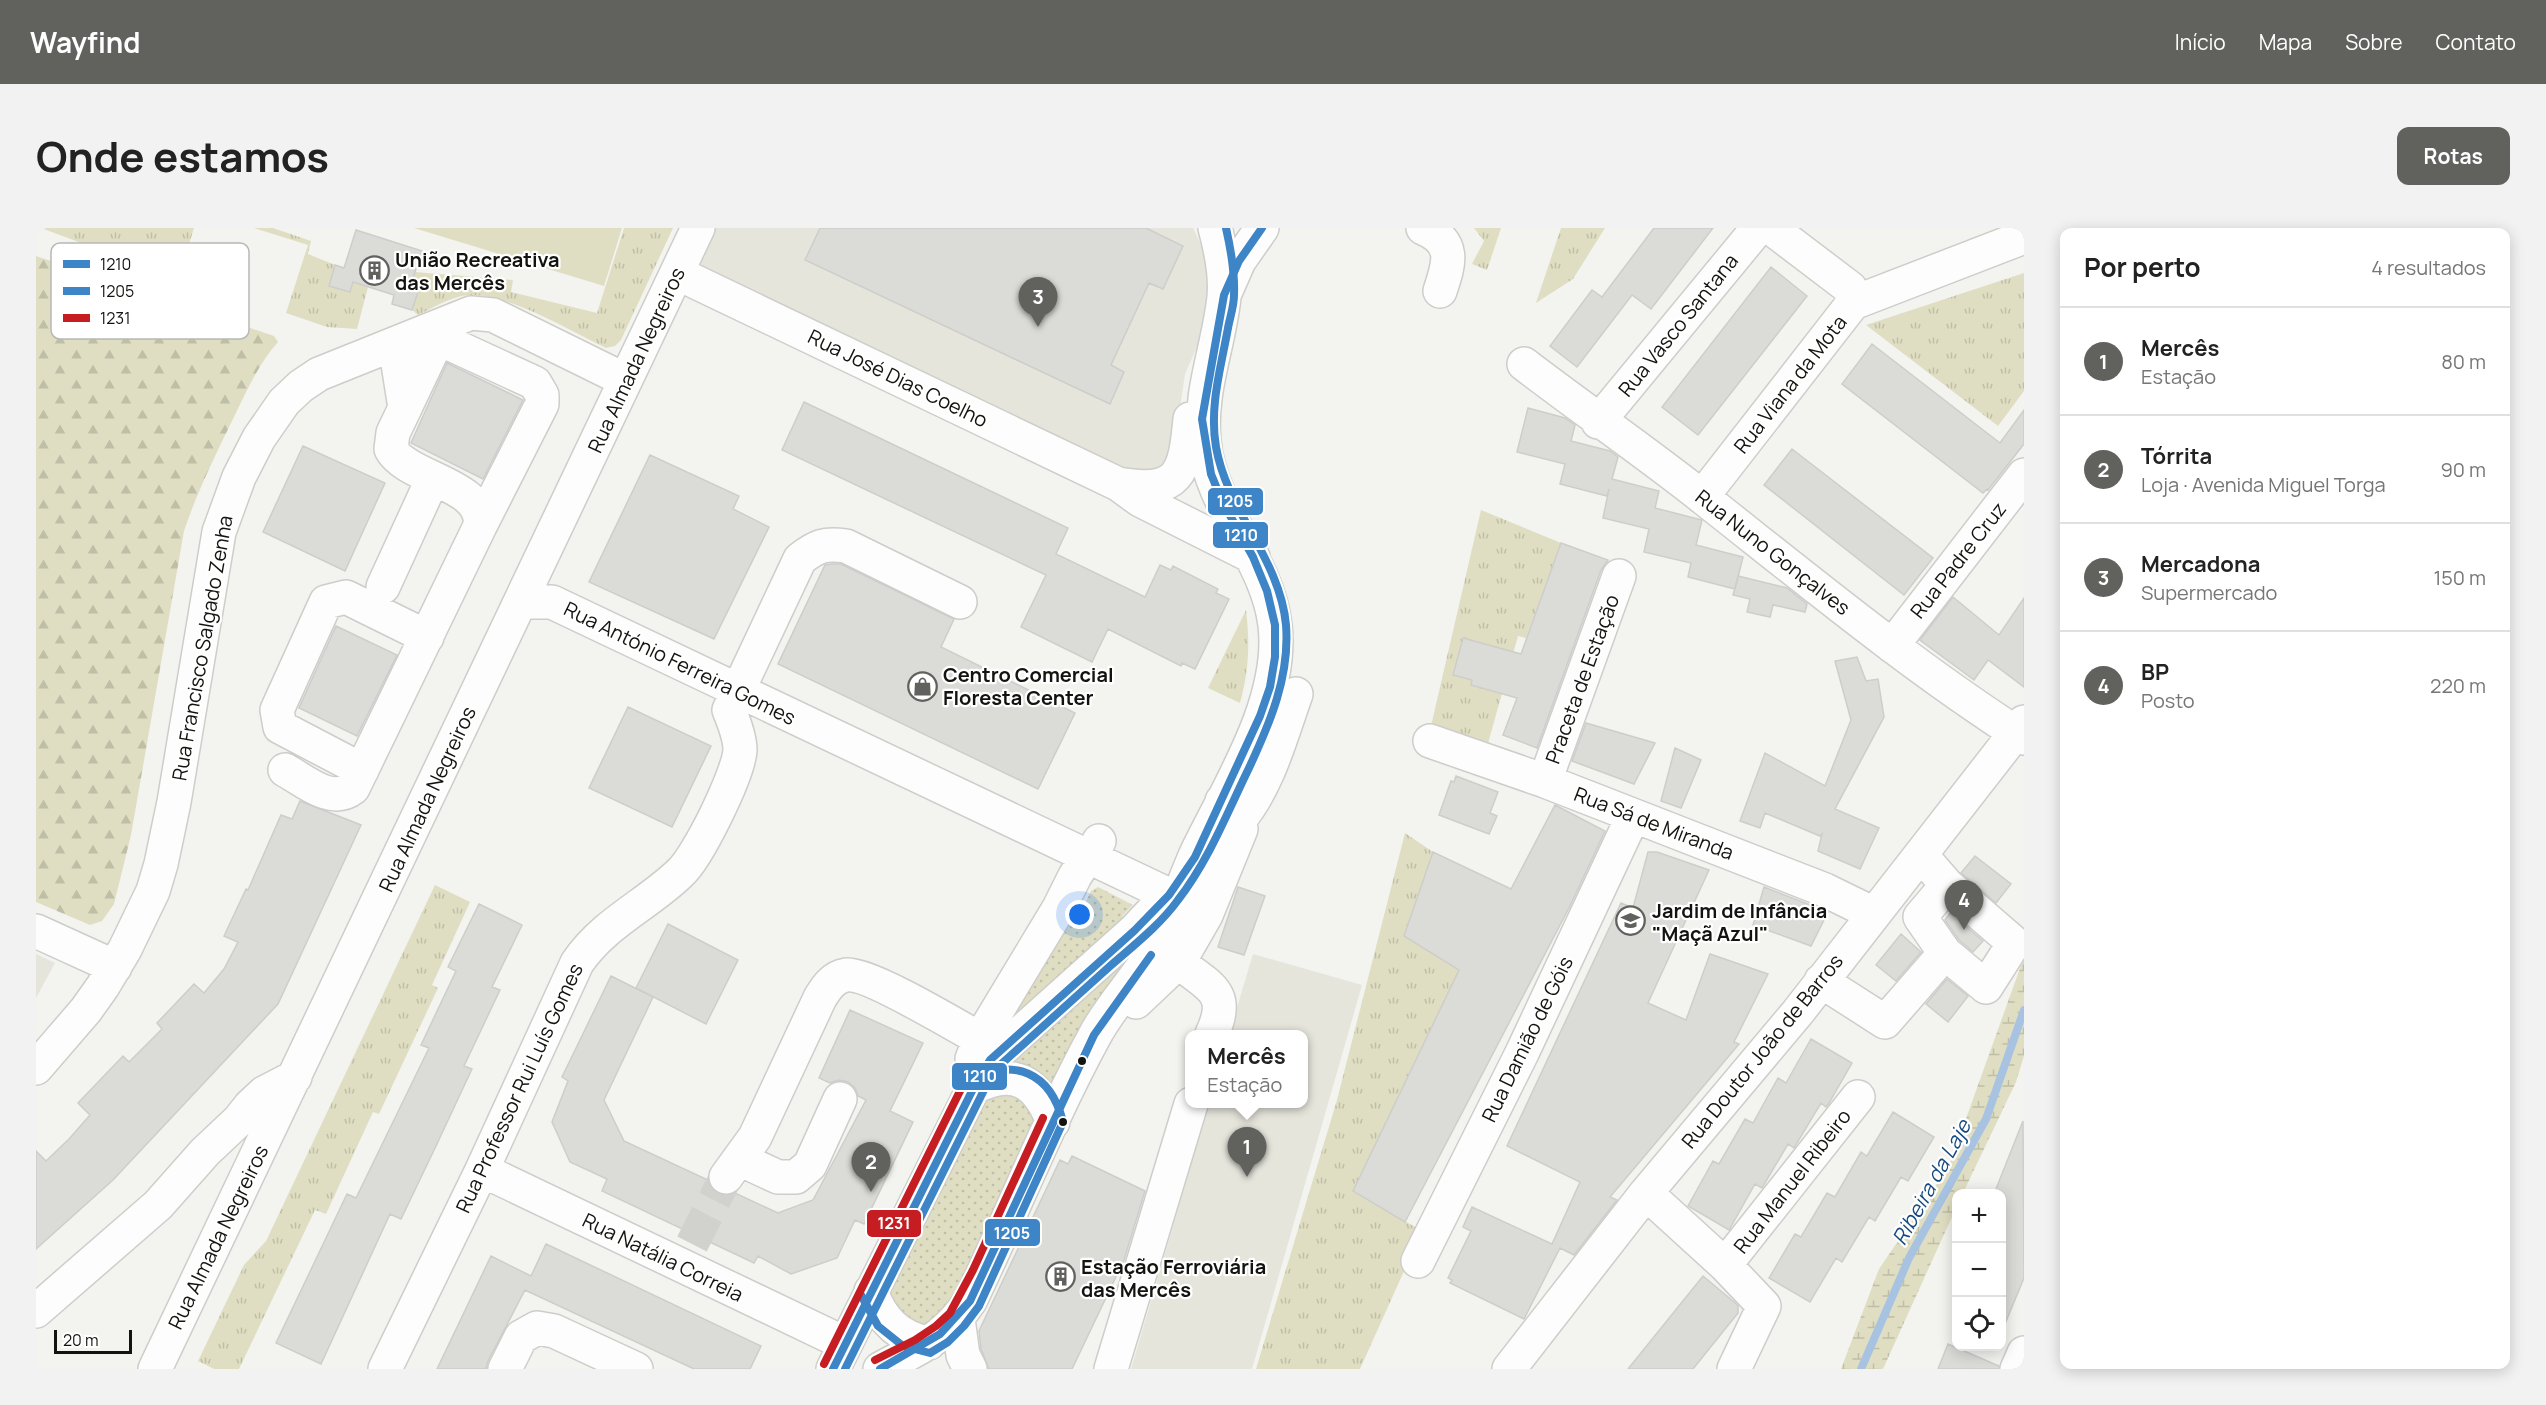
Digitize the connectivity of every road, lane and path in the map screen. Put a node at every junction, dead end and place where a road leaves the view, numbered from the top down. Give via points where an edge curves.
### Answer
1 (698, 228) edge
2 (1215, 228) edge
3 (1262, 228) edge
4 (1423, 228) edge
5 (1758, 228) edge
6 (1771, 228) edge
7 (2024, 237) edge
8 (677, 273) junction
9 (1440, 291) dead end
10 (1224, 295) junction
11 (1853, 303) junction
12 (395, 345) junction
13 (1211, 360) junction
14 (1524, 363) dead end
15 (625, 380) junction
16 (405, 408) junction
17 (1598, 422) junction
18 (2024, 475) edge
19 (433, 478) junction
20 (1118, 484) junction
21 (1702, 497) junction
22 (480, 526) junction
23 (1253, 557) junction
24 (1619, 576) dead end
25 (383, 587) dead end
26 (521, 602) junction
27 (960, 602) dead end
28 (427, 637) junction
29 (1892, 646) junction
30 (1296, 694) dead end
31 (734, 700) junction
32 (2021, 731) edge
33 (1430, 741) dead end
34 (285, 770) dead end
35 (362, 770) junction
36 (1545, 781) junction
37 (1232, 809) junction
38 (1633, 816) junction
39 (1921, 855) junction
40 (1195, 857) junction
41 (1089, 859) junction
42 (1947, 885) junction
43 (1168, 895) junction
44 (1874, 914) junction
45 (36, 931) edge
46 (1945, 953) junction
47 (1178, 961) junction
48 (115, 967) junction
49 (1821, 981) junction
50 (1214, 1030) edge
51 (980, 1039) junction
52 (1084, 1059) junction
53 (36, 1068) edge
54 (295, 1077) junction
55 (973, 1088) junction
56 (1858, 1097) dead end
57 (840, 1099) dead end
58 (1190, 1108) edge
59 (1053, 1122) junction
60 (229, 1130) junction
61 (255, 1161) junction
62 (482, 1170) junction
63 (1646, 1193) junction
64 (1418, 1261) dead end
65 (1725, 1265) junction
66 (871, 1291) junction
67 (36, 1311) edge
68 (958, 1319) junction
69 (2024, 1353) edge
70 (838, 1356) edge
71 (906, 1360) edge
72 (155, 1369) edge
73 (385, 1369) edge
74 (505, 1369) edge
75 (636, 1369) edge
76 (970, 1369) edge
77 (1111, 1369) edge
78 (1509, 1369) edge
79 (1734, 1369) edge
80 (2017, 1369) edge

1 - 8 street, Rua Almada Negreiros
2 - 10 street
3 - 10 street via 1239,261
4 - 9 street via 1439,238 1447,252 1449,261
5 - 17 street, Rua Vasco Santana
6 - 11 street via 1850,288
7 - 11 street, Rua Viana da Mota
8 - 15 street, Rua Almada Negreiros
8 - 20 street, Rua José Dias Coelho
10 - 13 street
11 - 21 street, Rua Viana da Mota
12 - 15 street, Rua Francisco Salgado Zenha via 462,315 486,313
12 - 16 street
12 - 48 street, Rua Francisco Salgado Zenha via 335,367 301,386 269,422 239,477 219,532 161,864 153,891
13 - 20 street, Rua José Dias Coelho via 1196,386 1182,468 1158,486
13 - 23 street via 1202,419 1204,448 1222,501
14 - 17 street, Rua Nuno Gonçalves
15 - 26 street, Rua Almada Negreiros
16 - 19 street via 393,433 391,449 401,462
16 - 22 street via 434,347 446,342 535,383 542,404
17 - 21 street, Rua Nuno Gonçalves
18 - 29 street, Rua Padre Cruz
19 - 22 street via 467,496 479,514
19 - 25 street
20 - 23 street, Rua José Dias Coelho via 1140,500
21 - 29 street, Rua Nuno Gonçalves
22 - 28 street
23 - 37 street via 1275,625 1275,657 1270,687
24 - 36 street, Praceta de Estação
26 - 31 street, Rua António Ferreira Gomes via 543,621
26 - 54 street, Rua Almada Negreiros
27 - 31 street via 846,546 827,544 812,549 800,559
28 - 35 street
28 - 35 street via 345,597 326,602 277,710 280,727
29 - 32 street, Rua Nuno Gonçalves
30 - 37 street via 1254,801
31 - 41 street, Rua António Ferreira Gomes
31 - 62 street, Rua Professor Rui Luís Gomes via 738,762 704,837 683,871 610,926 577,963
32 - 39 street, Rua Doutor João de Barros
33 - 36 street, Rua Sá de Miranda
34 - 35 street via 330,795 339,795 353,788
36 - 38 street, Rua Sá de Miranda
37 - 40 street
37 - 47 street via 1241,829 1206,915
38 - 44 street, Rua Sá de Miranda via 1825,890
38 - 64 street, Rua Damião de Góis via 1522,1053
39 - 42 street
39 - 44 street, Rua Doutor João de Barros
40 - 43 street
40 - 52 street via 1152,953 1094,1035
41 - 43 street, Rua António Ferreira Gomes
41 - 51 street
42 - 46 street via 1920,917
42 - 46 street via 2014,943 1986,987
43 - 55 street via 1134,931 990,1060
44 - 49 street, Rua Doutor João de Barros
45 - 48 street
46 - 49 street via 1885,1022
47 - 50 street via 1207,981 1218,1001 1219,1018
47 - 52 street via 1143,993
48 - 53 street, Rua Francisco Salgado Zenha via 86,1010
49 - 63 street, Rua Doutor João de Barros
51 - 55 street via 971,1063
51 - 57 street via 869,980 848,974 840,976 826,987 755,1137 732,1168 796,1177 810,1165
52 - 59 street
54 - 60 street via 264,1093
54 - 61 street, Rua Almada Negreiros
55 - 59 street via 1002,1077 1018,1079 1042,1097
55 - 66 street
56 - 65 street, Rua Manuel Ribeiro
58 - 77 street
59 - 68 street
60 - 61 street
60 - 67 street via 158,1205
61 - 72 street, Rua Almada Negreiros
62 - 70 street, Rua Natália Correia via 686,1254
62 - 73 street, Rua Professor Rui Luís Gomes
63 - 65 street
63 - 78 street, Rua Doutor João de Barros
65 - 79 street via 1764,1306
66 - 70 street
66 - 71 street via 888,1323 914,1340
68 - 71 street
68 - 76 street via 963,1355
69 - 80 street
74 - 75 street via 521,1337 537,1328 554,1331

